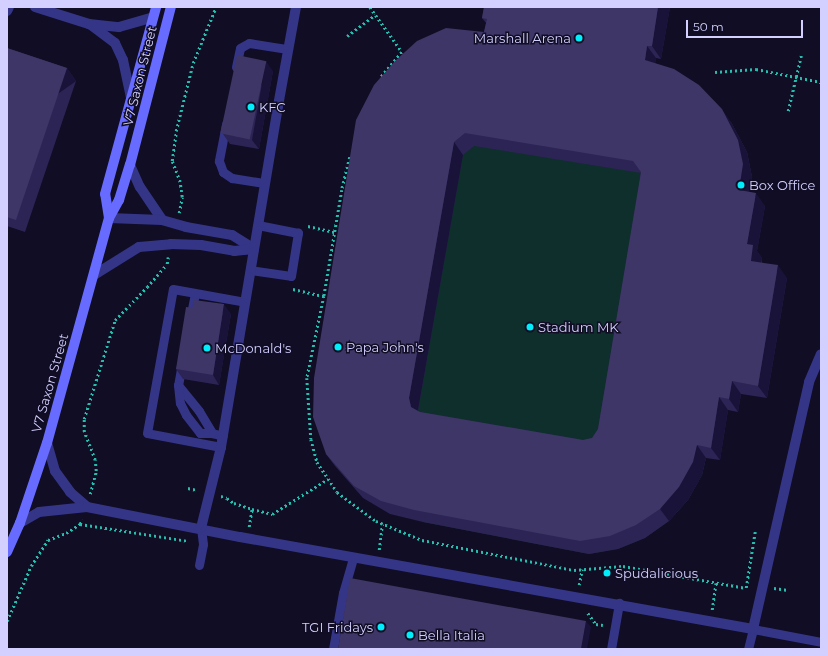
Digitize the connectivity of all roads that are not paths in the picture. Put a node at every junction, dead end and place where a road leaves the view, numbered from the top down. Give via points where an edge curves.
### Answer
1 (9, 7) edge
2 (35, 7) edge
3 (171, 7) edge
4 (296, 7) edge
5 (7, 11) edge
6 (154, 12) edge
7 (90, 24) junction
8 (288, 49) junction
9 (234, 78) edge
10 (131, 98) junction
11 (228, 116) edge
12 (130, 165) junction
13 (265, 183) junction
14 (108, 218) junction
15 (162, 220) junction
16 (258, 225) junction
17 (254, 249) junction
18 (250, 270) junction
19 (94, 275) junction
20 (195, 293) junction
21 (245, 302) junction
22 (188, 332) edge
23 (184, 354) edge
24 (821, 354) edge
25 (178, 385) junction
26 (212, 433) junction
27 (223, 436) junction
28 (47, 443) junction
29 (221, 447) junction
30 (87, 507) junction
31 (20, 523) junction
32 (201, 528) junction
33 (7, 552) edge
34 (353, 557) junction
35 (199, 565) dead end
36 (619, 603) junction
37 (753, 629) junction
38 (821, 642) edge
39 (333, 649) edge
40 (611, 649) edge
41 (748, 649) edge

1 - 5 street
2 - 7 street
3 - 12 main road, V7 Saxon Street
4 - 8 street
6 - 7 street via 119,28
6 - 10 main road, V7 Saxon Street
7 - 10 street via 115,43 123,60
8 - 9 lane via 249,43 240,48
8 - 13 street
10 - 14 main road, V7 Saxon Street via 105,194
11 - 13 lane via 219,161 223,172 232,178
12 - 14 main road, V7 Saxon Street via 119,200
12 - 15 street via 140,187
13 - 16 street
14 - 15 street
14 - 19 main road, V7 Saxon Street
15 - 17 street via 232,235
16 - 17 street
16 - 18 lane via 298,233 291,276
17 - 18 street
17 - 19 street via 234,251 201,245 171,244 139,247
18 - 21 street
19 - 28 main road, V7 Saxon Street
20 - 21 lane
20 - 22 lane
20 - 29 lane via 173,289 147,432
21 - 27 street
23 - 25 lane
24 - 37 street via 809,382
25 - 26 lane via 199,411
25 - 26 lane via 180,403 186,415 200,433
26 - 27 lane
27 - 29 street
28 - 30 street via 55,471 70,492
28 - 31 main road, V7 Saxon Street
29 - 32 street
30 - 31 street via 40,512
30 - 32 street
31 - 33 main road, V7 Saxon Street
32 - 34 street
32 - 35 lane via 203,544
34 - 36 street
34 - 39 lane via 343,592
36 - 37 street
36 - 40 lane
37 - 38 lane
37 - 41 lane

